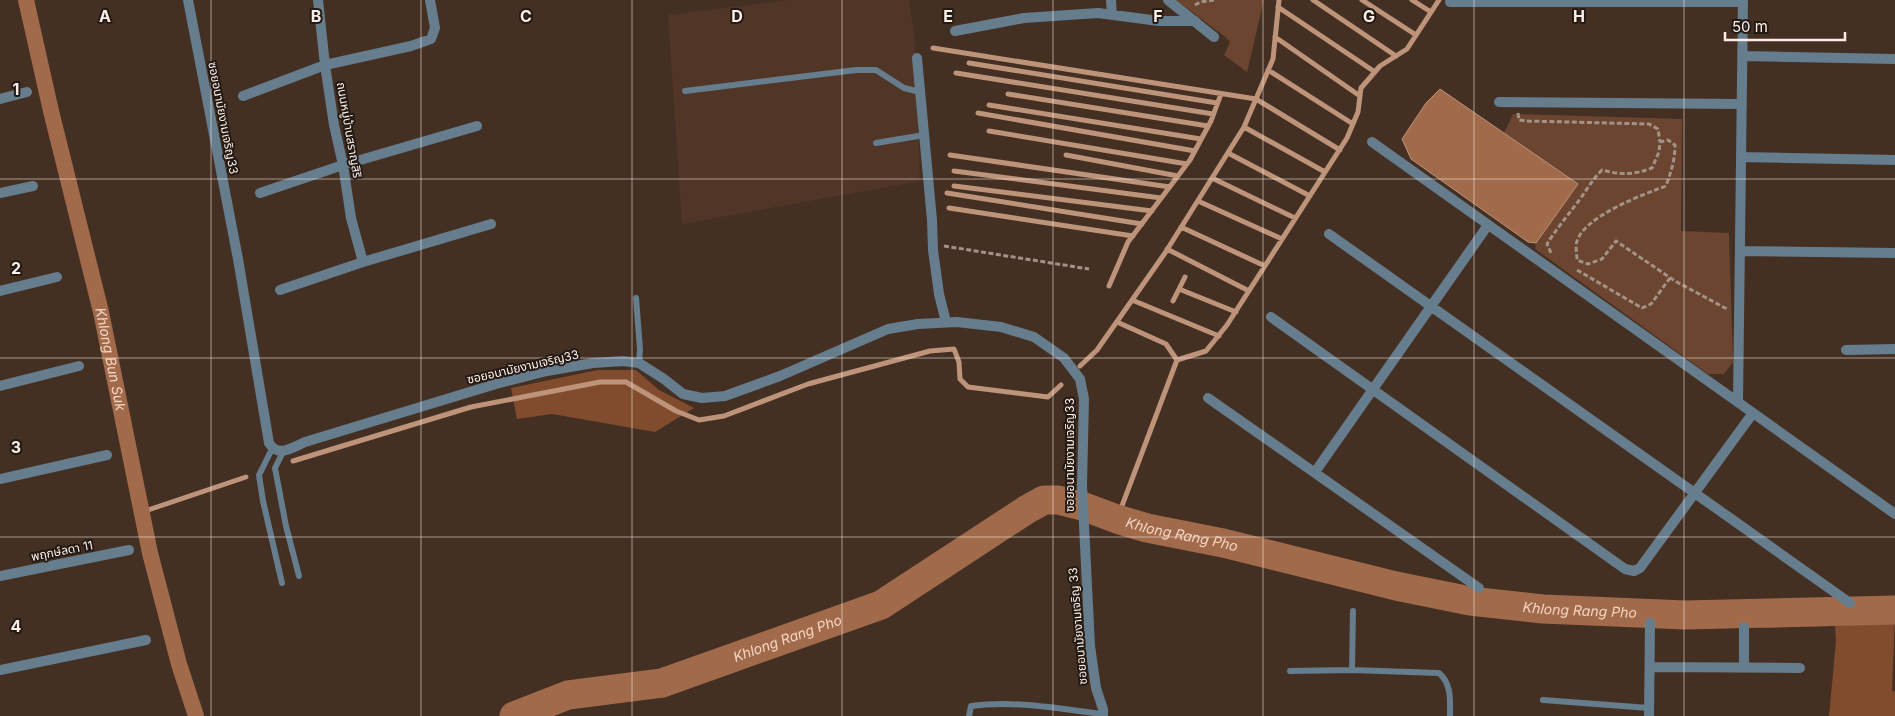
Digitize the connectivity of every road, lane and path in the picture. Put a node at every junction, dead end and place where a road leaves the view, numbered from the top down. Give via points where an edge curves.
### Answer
1 (188, 0) edge
2 (318, 0) edge
3 (430, 0) edge
4 (1111, 0) edge
5 (1168, 0) edge
6 (1216, 0) edge
7 (1743, 1) edge
8 (1450, 2) dead end
9 (1184, 12) junction
10 (1112, 15) junction
11 (1195, 21) junction
12 (955, 31) dead end
13 (1214, 37) dead end
14 (1742, 56) junction
15 (917, 58) dead end
16 (1895, 59) edge
17 (325, 65) junction
18 (685, 91) dead end
19 (27, 92) dead end
20 (920, 92) junction
21 (243, 96) dead end
22 (0, 99) edge
23 (1499, 102) dead end
24 (1518, 102) junction
25 (1742, 104) junction
26 (477, 126) dead end
27 (924, 136) junction
28 (1372, 142) dead end
29 (1660, 142) junction
30 (876, 143) dead end
31 (1741, 157) junction
32 (1895, 160) edge
33 (343, 165) junction
34 (32, 186) dead end
35 (0, 193) edge
36 (260, 193) dead end
37 (491, 224) dead end
38 (1488, 224) junction
39 (1329, 234) dead end
40 (932, 245) junction
41 (1740, 251) junction
42 (1895, 254) edge
43 (1558, 259) dead end
44 (363, 262) junction
45 (1574, 268) dead end
46 (1089, 269) dead end
47 (57, 277) dead end
48 (1670, 278) junction
49 (280, 290) dead end
50 (0, 291) edge
51 (636, 298) dead end
52 (1430, 306) junction
53 (1739, 316) junction
54 (1271, 317) dead end
55 (946, 322) junction
56 (1846, 350) dead end
57 (1895, 350) edge
58 (639, 364) junction
59 (79, 366) dead end
60 (0, 386) edge
61 (1372, 389) junction
62 (1208, 398) dead end
63 (1738, 402) junction
64 (1753, 413) junction
65 (277, 450) junction
66 (107, 455) dead end
67 (1315, 472) junction
68 (0, 479) edge
69 (1695, 493) junction
70 (1895, 514) edge
71 (1084, 532) joint
72 (129, 550) dead end
73 (0, 576) edge
74 (300, 576) dead end
75 (282, 583) dead end
76 (1480, 588) dead end
77 (1850, 603) dead end
78 (1353, 611) dead end
79 (1650, 624) dead end
80 (1744, 627) dead end
81 (146, 640) dead end
82 (1650, 668) junction
83 (1744, 668) junction
84 (1800, 668) dead end
85 (0, 670) edge
86 (1352, 670) junction
87 (1290, 671) dead end
88 (1543, 700) dead end
89 (1649, 712) edge
90 (1103, 715) edge
91 (969, 716) edge
92 (1450, 716) edge

1 - 65 street, ซอยอนามัยงามเจริญ33 via 238,259 269,443
2 - 17 street, ถนนหมู่บ้านสราญสิริ
3 - 17 street via 435,28 431,39
4 - 10 street
5 - 9 street
6 - 9 path via 1200,2
7 - 8 street
7 - 14 street
9 - 11 street
10 - 11 street via 1159,21
10 - 12 street via 1024,18
11 - 13 street
14 - 16 street
14 - 25 street
15 - 20 street
17 - 21 street
17 - 33 street, ถนนหมู่บ้านสราญสิริ
18 - 20 lane via 876,70 904,88
19 - 22 street
20 - 27 street
23 - 24 street
24 - 25 street
24 - 29 path via 1519,120 1649,124 1658,129
25 - 31 street
26 - 33 street
27 - 30 lane
27 - 40 street
28 - 38 street
29 - 43 path via 1652,168 1628,174 1602,170 1591,181 1547,244
29 - 48 path via 1668,140 1675,145 1666,186 1611,210 1584,229 1577,241 1577,260 1588,264 1602,259 1616,241
31 - 32 street
31 - 41 street
33 - 36 street
33 - 44 street, ถนนหมู่บ้านสราญสิริ via 351,218
34 - 35 street
37 - 44 street
38 - 52 street
38 - 63 street
39 - 52 street
40 - 46 path
40 - 55 street
41 - 42 street
41 - 53 street
44 - 49 street
45 - 48 path via 1642,308 1651,304
47 - 50 street
48 - 53 path
51 - 58 lane
52 - 61 street
52 - 69 street
53 - 63 street
54 - 61 street
55 - 58 street, ซอยอนามัยงามเจริญ33 via 888,329 725,396 702,398 683,394
55 - 71 street, ซอยอนามัยงามเจริญ33 via 1001,327 1034,337 1064,358 1080,379 1084,400
56 - 57 street
58 - 65 street, ซอยอนามัยงามเจริญ33 via 623,361 594,363 505,382
59 - 60 street
61 - 67 street
61 - 69 street via 1625,569 1634,571 1640,568
62 - 67 street
63 - 64 street
64 - 69 street
64 - 70 street
65 - 74 lane via 275,468
65 - 75 lane via 259,475
66 - 68 street
67 - 76 street
69 - 77 street
71 - 90 street, ซอยอนามัยงามเจริญ 33 via 1090,646
72 - 73 street, พฤกษ์ลดา 11
78 - 86 lane
79 - 82 street
80 - 83 street
81 - 85 street
82 - 83 street
82 - 89 street
83 - 84 street
86 - 87 lane
86 - 92 lane via 1439,673 1449,689
88 - 89 lane
90 - 91 lane via 1018,704 985,704 971,706

